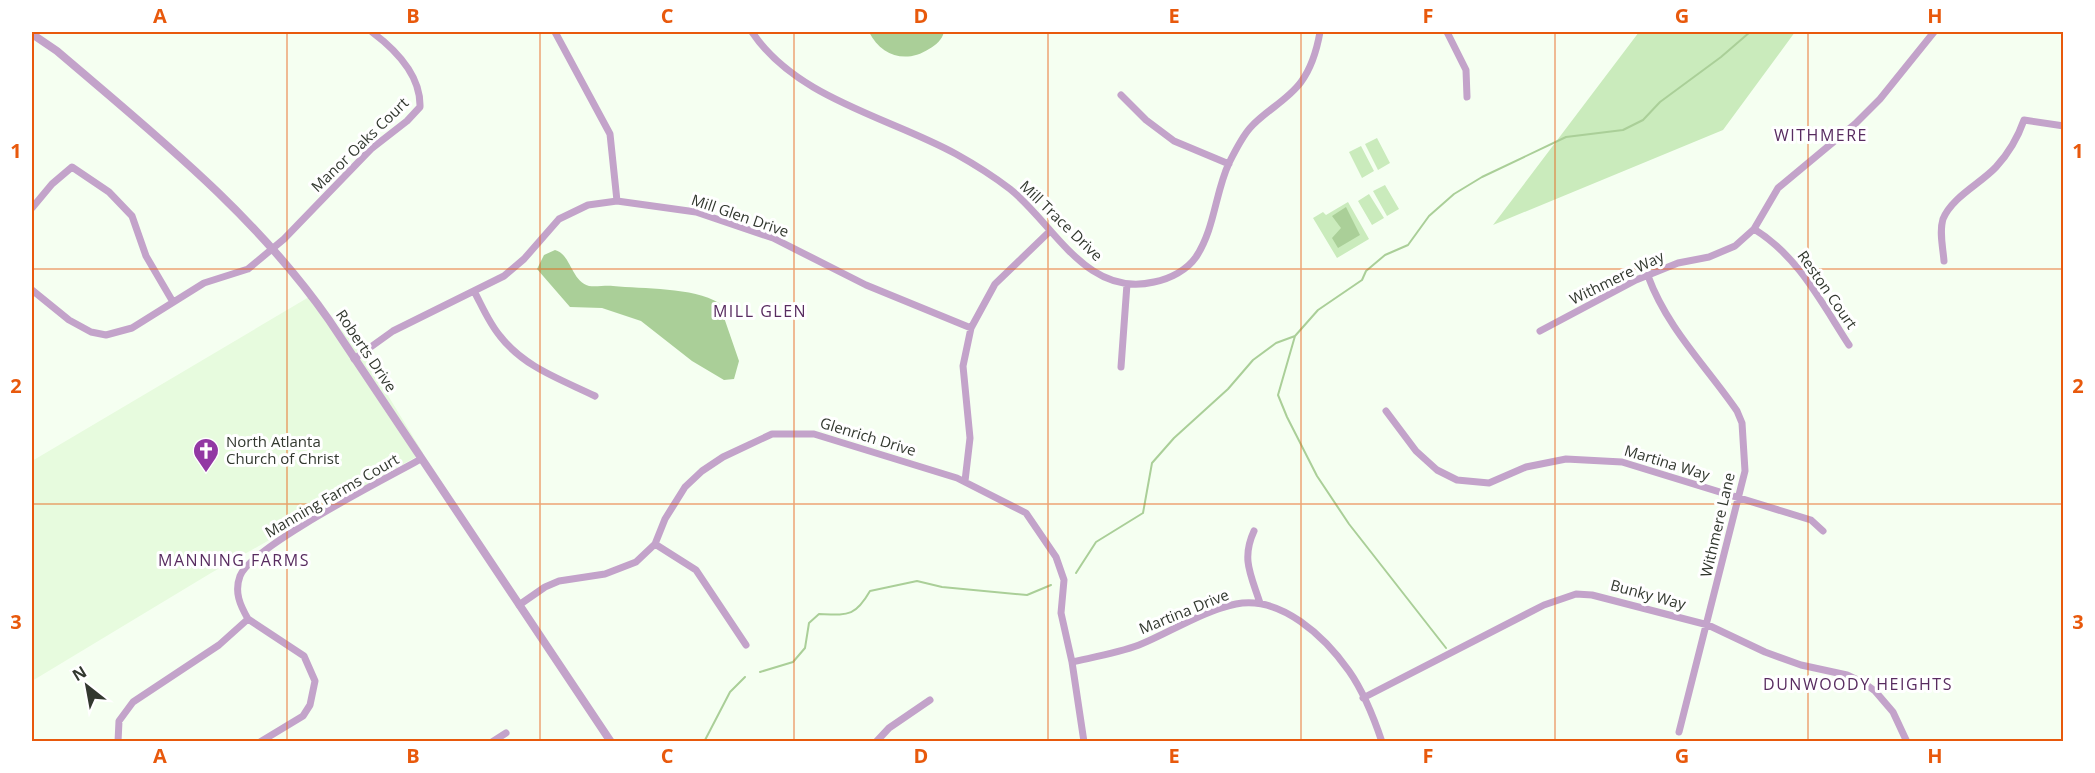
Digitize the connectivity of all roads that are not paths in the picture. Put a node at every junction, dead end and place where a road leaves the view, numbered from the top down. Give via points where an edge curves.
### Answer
1 (372, 32) edge
2 (555, 32) edge
3 (752, 32) edge
4 (1320, 32) edge
5 (1447, 32) edge
6 (1934, 32) edge
7 (32, 34) edge
8 (1121, 94) dead end
9 (1467, 97) dead end
10 (2064, 126) edge
11 (1229, 164) junction
12 (617, 201) junction
13 (32, 208) edge
14 (1754, 229) junction
15 (1049, 232) junction
16 (276, 246) junction
17 (1944, 261) dead end
18 (1648, 276) junction
19 (1127, 284) junction
20 (32, 290) edge
21 (474, 291) junction
22 (173, 302) junction
23 (971, 328) junction
24 (1540, 331) dead end
25 (1848, 345) dead end
26 (354, 358) junction
27 (1121, 368) dead end
28 (595, 396) dead end
29 (1386, 411) dead end
30 (421, 459) junction
31 (964, 481) junction
32 (1740, 498) junction
33 (1254, 531) dead end
34 (1823, 531) dead end
35 (655, 544) junction
36 (1260, 603) junction
37 (519, 605) junction
38 (248, 619) junction
39 (1708, 625) junction
40 (746, 645) dead end
41 (1072, 662) junction
42 (1364, 698) junction
43 (930, 700) dead end
44 (1679, 732) dead end
45 (506, 733) dead end
46 (118, 741) edge
47 (260, 741) edge
48 (492, 741) edge
49 (611, 741) edge
50 (876, 741) edge
51 (1084, 741) edge
52 (1382, 741) edge
53 (1907, 741) edge

1 - 16 street, Manor Oaks Court via 406,64 420,91 420,107 371,149
2 - 12 street via 610,135
3 - 15 street, Mill Trace Drive via 763,48 788,69 830,95 954,153 1003,184
4 - 11 street, Mill Trace Drive via 1315,56 1301,83 1250,128
5 - 9 street via 1466,70
6 - 14 street, Withmere Way via 1855,124 1778,188
7 - 16 street, Roberts Drive via 194,169
8 - 11 street via 1174,141
10 - 17 street via 2024,120 1996,167 1955,203 1943,219
11 - 19 street, Mill Trace Drive via 1208,234 1195,258 1185,268 1157,282
12 - 21 street, Mill Glen Drive via 588,205 559,219 504,276
12 - 23 street, Mill Glen Drive via 696,212 773,238 866,285
13 - 22 street via 72,167 109,192 132,216 146,256
14 - 18 street, Withmere Way via 1723,252 1678,263
14 - 25 street, Reston Court via 1772,240 1802,273
15 - 19 street, Mill Trace Drive via 1102,277
15 - 23 street via 995,284
16 - 22 street, Manor Oaks Court via 248,269 218,277
16 - 26 street, Roberts Drive
18 - 24 street, Withmere Way
18 - 32 street, Withmere Lane via 1669,321 1742,423 1745,471
19 - 27 street
20 - 22 street, Manor Oaks Court via 78,326 106,335 132,327
21 - 26 street, Mill Glen Drive via 393,331
21 - 28 street via 498,335 520,357
23 - 31 street via 963,366 970,438
26 - 30 street, Roberts Drive
29 - 32 street, Martina Way via 1416,451 1437,470 1457,480 1489,483 1545,462 1589,459 1622,462
30 - 37 street, Roberts Drive
30 - 38 street, Manning Farms Court via 295,531 247,564 240,575 238,597
31 - 35 street, Glenrich Drive via 814,434 772,434 723,457 685,486
31 - 41 street, Glenrich Drive via 1026,513 1051,548 1064,580 1061,613
32 - 34 street, Martina Way via 1811,520
32 - 39 street, Withmere Lane
33 - 36 street via 1246,548 1249,573
35 - 37 street, Glenrich Drive via 622,570 559,581
35 - 40 street via 696,570
36 - 41 street, Martina Drive via 1228,606 1137,646
36 - 42 street, Martina Drive via 1292,616 1321,640 1350,672
37 - 49 street, Roberts Drive
38 - 46 street via 210,651 133,702 119,721
38 - 47 street via 304,656 315,681 310,705 303,716
39 - 42 street, Bunky Way via 1613,599 1576,594 1544,605
39 - 44 street, Withmere Lane
39 - 53 street, Bunky Way via 1765,652 1864,683 1893,712
41 - 51 street, Glenrich Drive
42 - 52 street, Martina Drive
43 - 50 street
45 - 48 street

